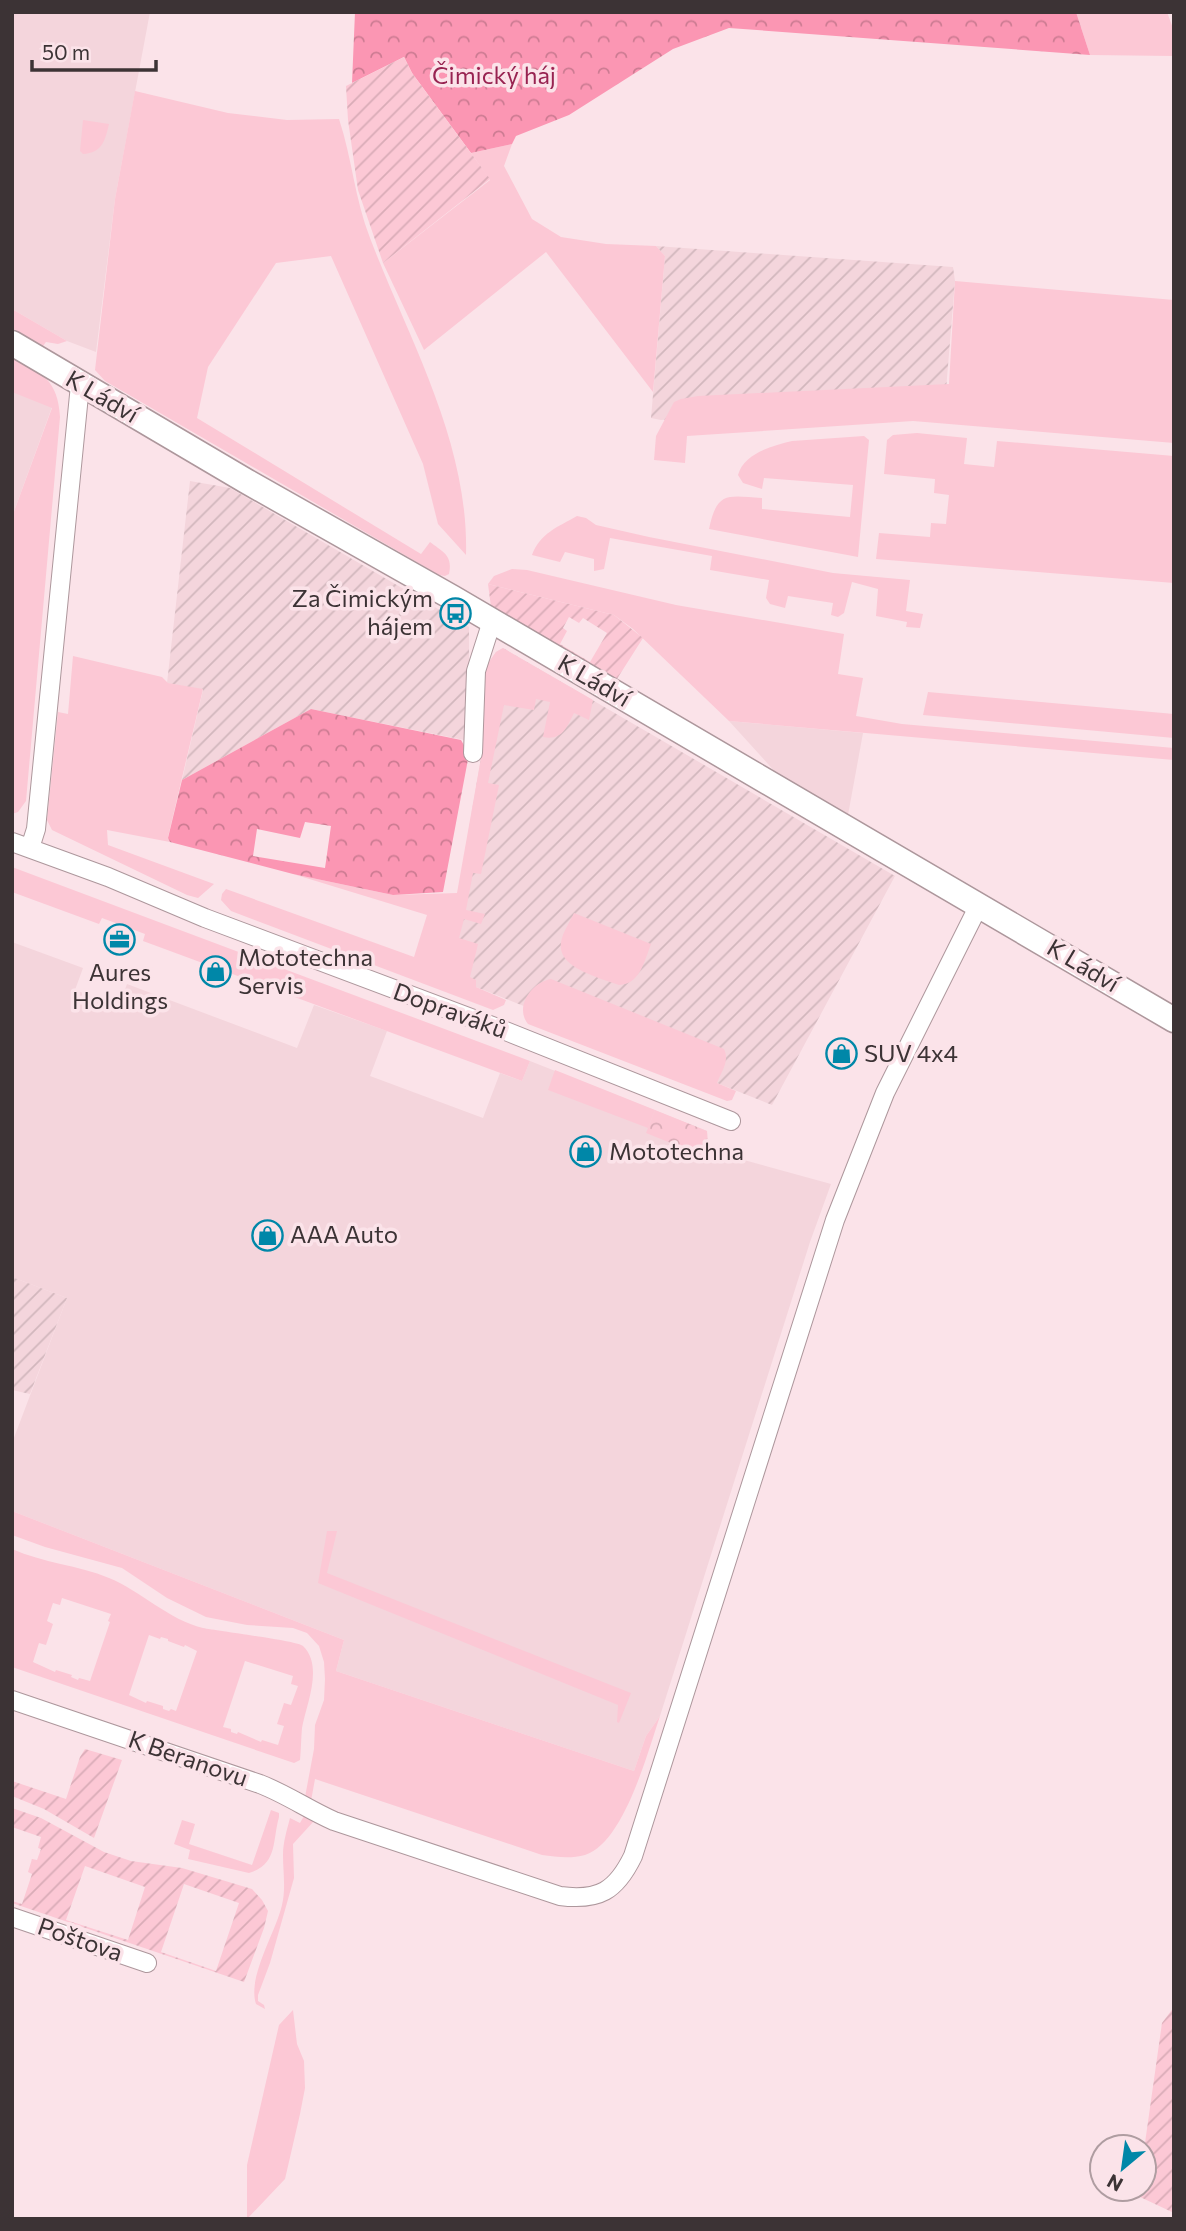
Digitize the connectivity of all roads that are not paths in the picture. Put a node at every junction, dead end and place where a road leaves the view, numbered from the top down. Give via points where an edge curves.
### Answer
1 (12, 343) edge
2 (80, 385) junction
3 (492, 621) junction
4 (473, 753) dead end
5 (12, 842) edge
6 (30, 848) junction
7 (979, 905) junction
8 (1174, 1020) edge
9 (731, 1121) dead end
10 (12, 1700) edge
11 (12, 1917) edge
12 (147, 1963) dead end

1 - 2 street, K Ládví
2 - 3 street, K Ládví
2 - 6 street via 36,829
3 - 4 street via 477,671
3 - 7 street, K Ládví
5 - 6 street, Dopraváků
6 - 9 street, Dopraváků
7 - 8 street, K Ládví
7 - 10 street, K Beranovu via 885,1093 835,1220 633,1856 615,1884 601,1894 560,1896 358,1829 260,1784
11 - 12 street, Poštova

